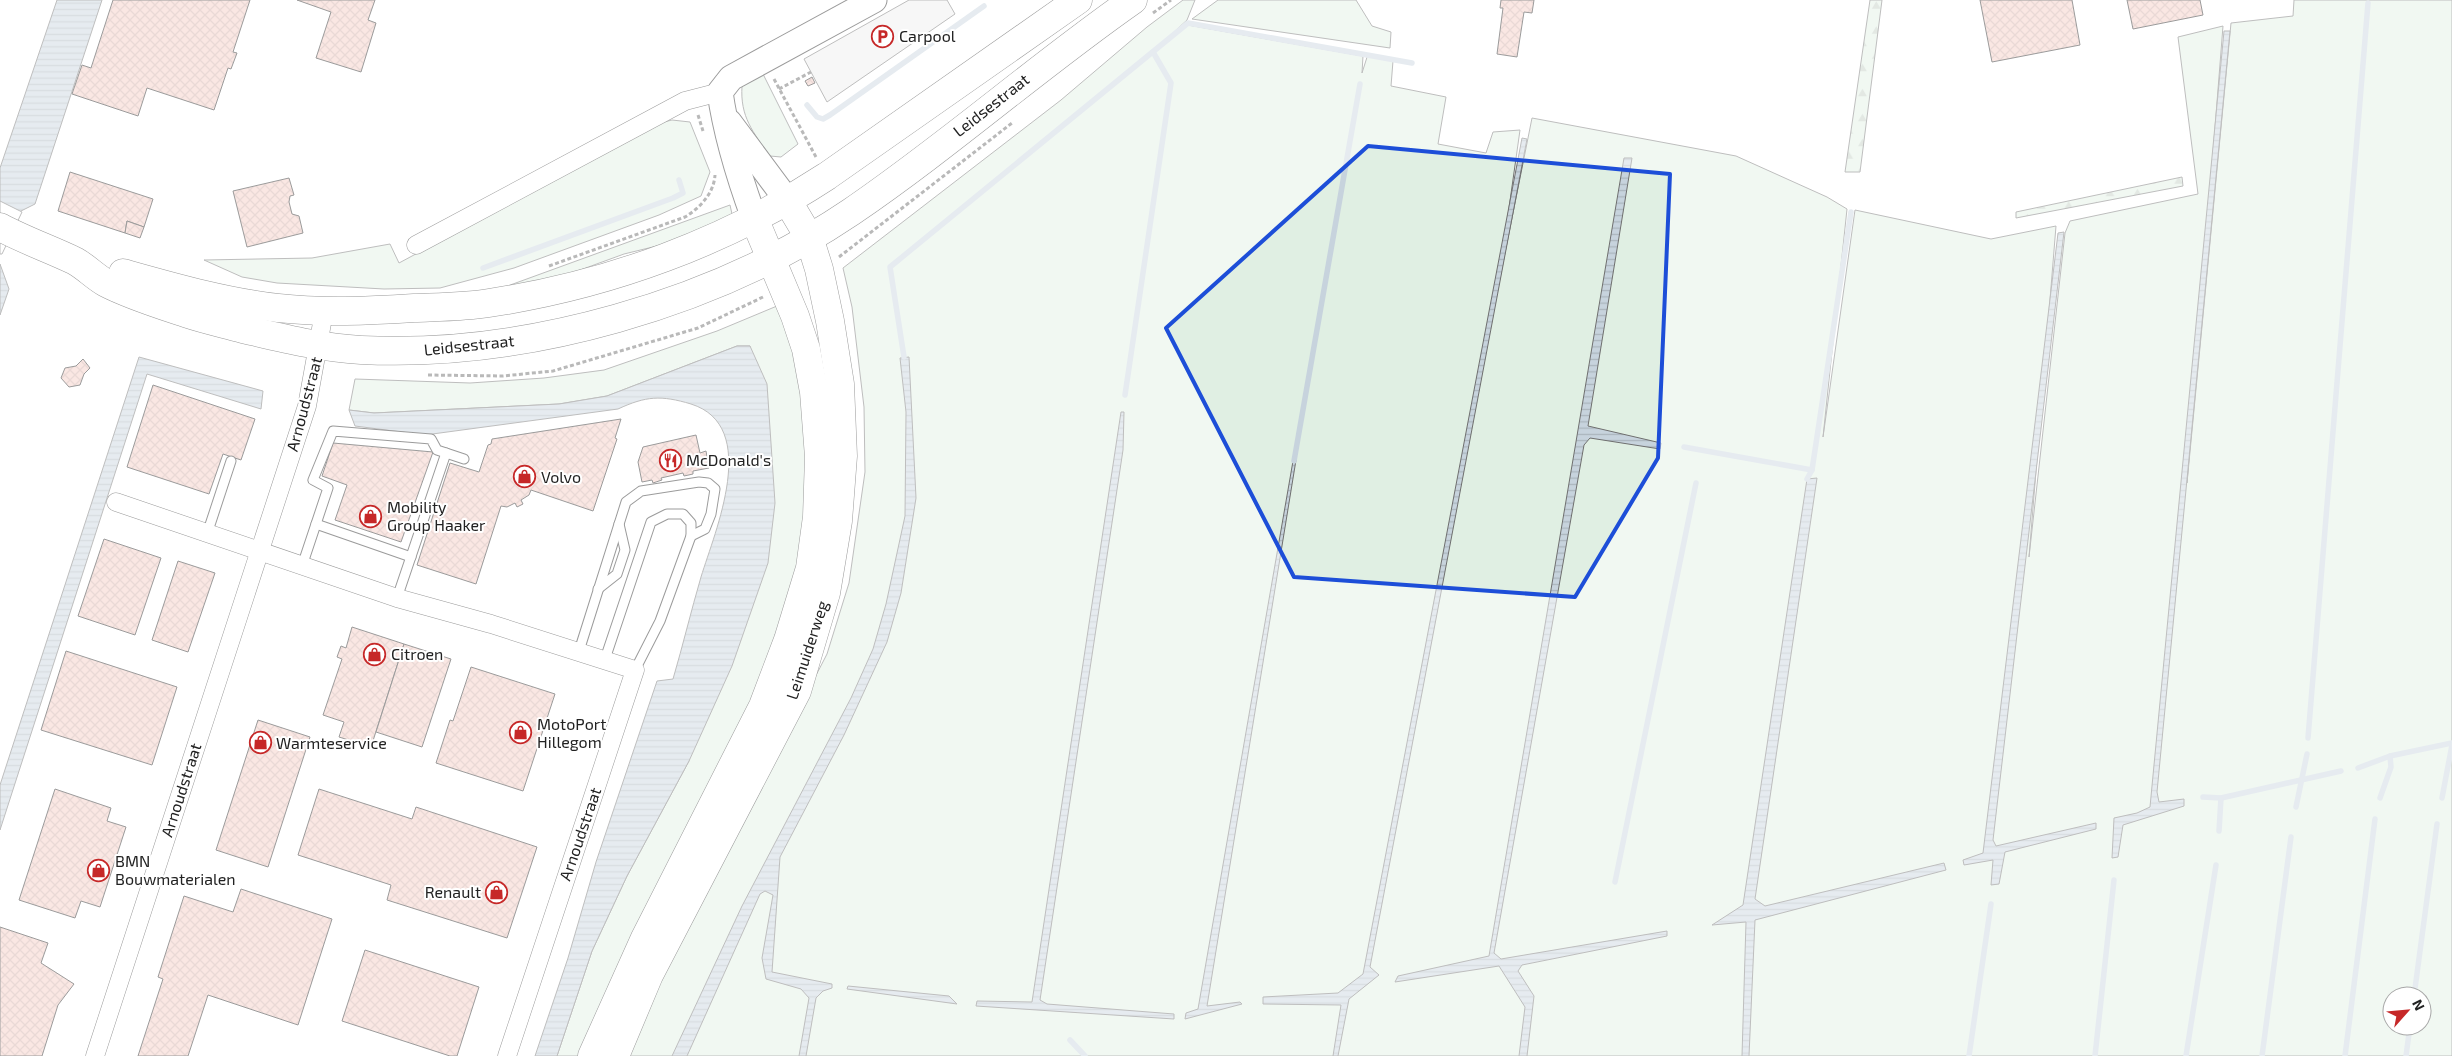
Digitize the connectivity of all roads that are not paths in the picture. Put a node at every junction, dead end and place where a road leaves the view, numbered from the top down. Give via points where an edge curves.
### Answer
1 (874, 0) edge
2 (1078, 0) edge
3 (1133, 0) edge
4 (722, 103) junction
5 (787, 200) junction
6 (754, 218) junction
7 (6, 230) edge
8 (809, 237) junction
9 (416, 245) dead end
10 (771, 258) junction
11 (77, 263) junction
12 (324, 312) junction
13 (320, 346) junction
14 (446, 453) junction
15 (464, 459) dead end
16 (230, 461) dead end
17 (116, 502) dead end
18 (619, 523) junction
19 (316, 524) junction
20 (207, 534) junction
21 (691, 536) junction
22 (259, 552) junction
23 (411, 557) junction
24 (302, 566) junction
25 (598, 589) junction
26 (397, 598) junction
27 (579, 651) junction
28 (605, 659) junction
29 (635, 670) junction
30 (95, 1056) edge
31 (507, 1056) edge
32 (592, 1056) edge
33 (615, 1056) edge

1 - 4 street via 731,78
2 - 5 main road, Leidsestraat via 827,176
3 - 8 main road, Leidsestraat via 1078,38 850,212
4 - 5 street
4 - 6 street via 739,176
4 - 9 street via 685,102
5 - 6 main road, Leidsestraat
5 - 8 main road, Leimuiderweg
6 - 10 main road, Leimuiderweg
6 - 12 main road, Leidsestraat via 646,265 569,288 488,303
7 - 11 main road, Leidsestraat
8 - 10 main road, Leidsestraat
8 - 33 main road, Leimuiderweg via 830,321 840,384 843,456 838,521 826,593 797,691 649,975
10 - 13 main road, Leidsestraat via 702,290 580,328 510,342 421,350
10 - 32 main road, Leimuiderweg via 806,349 814,392 819,457 817,517 810,568 763,706 645,938
11 - 12 main road, Leidsestraat via 194,292 277,308
11 - 13 main road, Leidsestraat via 105,282 191,315
12 - 13 street, Arnoudstraat
13 - 22 street, Arnoudstraat via 307,406
14 - 15 lane
14 - 19 lane via 438,450 431,439 332,431 314,480 328,488
14 - 23 lane
16 - 20 lane
17 - 20 street
18 - 21 lane, Arnoudstraat via 626,502 641,491 708,483 714,489 711,514 704,530
18 - 25 lane, Arnoudstraat
18 - 25 lane via 625,550 620,566 617,574
19 - 23 lane
19 - 24 lane
20 - 22 street
21 - 28 lane via 691,523 682,514 667,514 651,522
21 - 29 lane, Arnoudstraat via 660,621
22 - 24 street
22 - 30 street, Arnoudstraat
23 - 26 lane
24 - 26 street
25 - 27 lane, Arnoudstraat
26 - 27 street
27 - 28 street
28 - 29 street
29 - 31 street, Arnoudstraat

